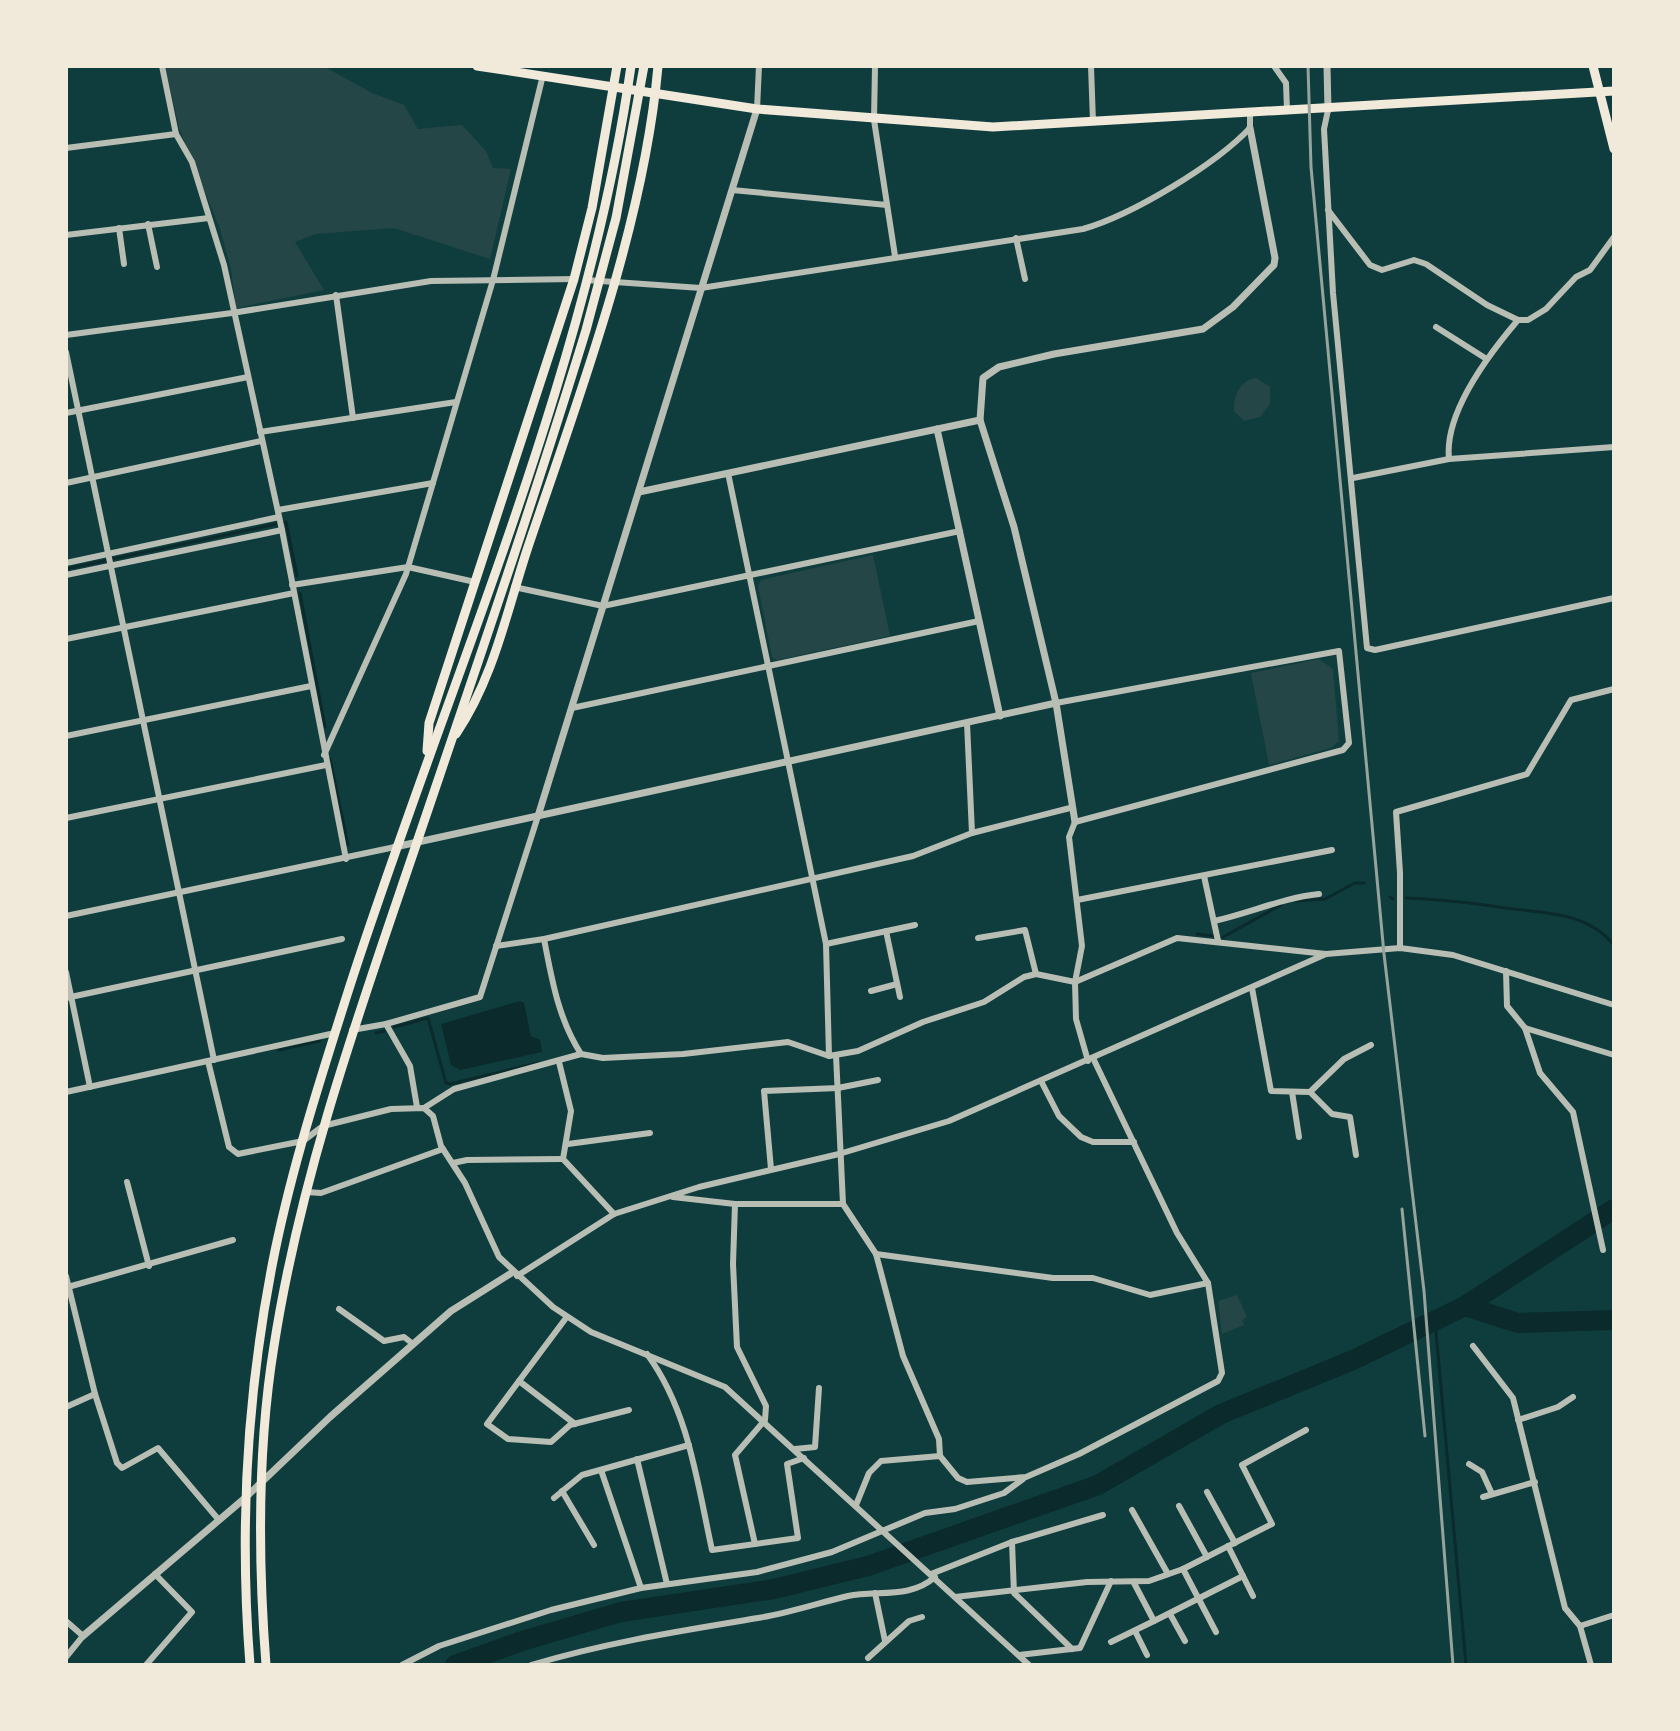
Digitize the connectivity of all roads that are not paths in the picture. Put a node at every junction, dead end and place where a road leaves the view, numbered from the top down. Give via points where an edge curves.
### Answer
1 (162, 66) edge
2 (477, 66) edge
3 (617, 66) edge
4 (631, 66) edge
5 (644, 66) edge
6 (658, 66) edge
7 (759, 66) edge
8 (875, 66) edge
9 (1091, 66) edge
10 (1274, 66) edge
11 (1327, 66) edge
12 (1593, 66) edge
13 (543, 75) junction
14 (615, 85) junction
15 (1614, 91) edge
16 (656, 92) junction
17 (1599, 92) junction
18 (757, 109) junction
19 (1328, 110) junction
20 (1287, 112) junction
21 (1250, 115) junction
22 (874, 120) junction
23 (1093, 124) junction
24 (1250, 128) junction
25 (176, 134) junction
26 (66, 148) edge
27 (1614, 149) edge
28 (732, 190) junction
29 (887, 205) junction
30 (1328, 210) junction
31 (209, 218) junction
32 (148, 224) junction
33 (119, 228) junction
34 (66, 235) edge
35 (1614, 237) edge
36 (1016, 238) junction
37 (895, 256) junction
38 (124, 264) dead end
39 (157, 267) dead end
40 (574, 279) junction
41 (1025, 279) dead end
42 (493, 280) junction
43 (615, 280) junction
44 (701, 288) junction
45 (336, 295) junction
46 (232, 313) junction
47 (1518, 320) junction
48 (1436, 327) dead end
49 (66, 335) edge
50 (66, 352) edge
51 (1485, 358) junction
52 (248, 377) junction
53 (456, 402) junction
54 (79, 411) junction
55 (66, 413) edge
56 (353, 418) junction
57 (980, 420) junction
58 (937, 429) junction
59 (260, 432) junction
60 (261, 441) junction
61 (1614, 447) edge
62 (1449, 459) junction
63 (728, 473) junction
64 (91, 478) junction
65 (1353, 478) junction
66 (66, 483) edge
67 (433, 483) junction
68 (639, 492) junction
69 (280, 521) junction
70 (960, 531) junction
71 (106, 555) junction
72 (66, 563) edge
73 (109, 567) junction
74 (408, 567) junction
75 (66, 575) edge
76 (749, 575) junction
77 (475, 582) junction
78 (514, 587) junction
79 (293, 589) junction
80 (1614, 598) edge
81 (603, 606) junction
82 (979, 621) junction
83 (123, 627) junction
84 (66, 639) edge
85 (768, 666) junction
86 (311, 686) junction
87 (1614, 689) edge
88 (1056, 703) junction
89 (572, 708) junction
90 (1000, 716) junction
91 (142, 720) junction
92 (967, 723) junction
93 (66, 736) edge
94 (450, 743) junction
95 (324, 755) junction
96 (787, 762) junction
97 (426, 764) junction
98 (326, 765) junction
99 (159, 798) junction
100 (1070, 808) junction
101 (538, 816) junction
102 (66, 818) edge
103 (1075, 822) junction
104 (972, 833) junction
105 (417, 842) junction
106 (395, 847) junction
107 (1332, 850) dead end
108 (346, 859) junction
109 (1204, 876) junction
110 (813, 879) junction
111 (178, 893) junction
112 (1319, 894) dead end
113 (1077, 900) junction
114 (66, 916) edge
115 (1214, 921) junction
116 (915, 925) dead end
117 (886, 931) junction
118 (978, 938) dead end
119 (342, 939) dead end
120 (544, 939) junction
121 (1218, 941) junction
122 (826, 944) junction
123 (496, 946) junction
124 (1400, 948) junction
125 (1326, 954) junction
126 (195, 970) junction
127 (1506, 971) junction
128 (66, 972) edge
129 (1036, 974) junction
130 (1075, 982) junction
131 (897, 984) junction
132 (1252, 988) junction
133 (871, 991) dead end
134 (69, 997) edge
135 (900, 997) dead end
136 (1614, 1005) edge
137 (386, 1024) junction
138 (1525, 1028) junction
139 (352, 1030) junction
140 (335, 1033) junction
141 (1371, 1045) dead end
142 (581, 1054) junction
143 (833, 1055) junction
144 (1614, 1055) edge
145 (1091, 1059) junction
146 (211, 1060) junction
147 (559, 1062) junction
148 (878, 1080) dead end
149 (1041, 1081) junction
150 (90, 1087) junction
151 (838, 1088) junction
152 (66, 1092) edge
153 (1292, 1092) junction
154 (1310, 1092) junction
155 (420, 1108) junction
156 (323, 1126) junction
157 (650, 1133) dead end
158 (1299, 1137) dead end
159 (303, 1141) junction
160 (1134, 1142) junction
161 (568, 1144) junction
162 (443, 1149) junction
163 (839, 1154) junction
164 (1356, 1155) dead end
165 (563, 1159) junction
166 (453, 1163) junction
167 (771, 1169) junction
168 (127, 1182) dead end
169 (305, 1192) junction
170 (669, 1197) junction
171 (735, 1204) junction
172 (843, 1204) junction
173 (614, 1214) junction
174 (233, 1240) dead end
175 (1603, 1250) dead end
176 (876, 1254) junction
177 (149, 1266) junction
178 (515, 1274) junction
179 (66, 1276) edge
180 (1208, 1283) junction
181 (68, 1287) junction
182 (339, 1309) dead end
183 (566, 1318) junction
184 (413, 1344) junction
185 (1473, 1346) dead end
186 (647, 1354) junction
187 (519, 1381) junction
188 (819, 1388) dead end
189 (95, 1394) junction
190 (1573, 1397) dead end
191 (66, 1407) edge
192 (629, 1410) dead end
193 (765, 1420) junction
194 (1518, 1420) junction
195 (575, 1424) junction
196 (1306, 1430) dead end
197 (689, 1445) junction
198 (795, 1449) junction
199 (940, 1456) junction
200 (804, 1458) junction
201 (637, 1459) junction
202 (1469, 1464) dead end
203 (601, 1470) junction
204 (1026, 1477) junction
205 (263, 1482) junction
206 (1535, 1482) junction
207 (562, 1491) junction
208 (1207, 1492) dead end
209 (1492, 1494) junction
210 (1483, 1497) dead end
211 (245, 1498) junction
212 (554, 1498) dead end
213 (856, 1505) junction
214 (1179, 1506) dead end
215 (1132, 1510) dead end
216 (1103, 1515) dead end
217 (218, 1519) junction
218 (884, 1531) junction
219 (1012, 1542) junction
220 (755, 1544) junction
221 (1231, 1544) junction
222 (594, 1545) dead end
223 (1207, 1557) junction
224 (1183, 1569) junction
225 (155, 1574) junction
226 (1168, 1574) junction
227 (933, 1576) junction
228 (1243, 1576) junction
229 (1111, 1581) junction
230 (1134, 1583) junction
231 (667, 1584) junction
232 (641, 1588) junction
233 (875, 1593) junction
234 (1014, 1593) junction
235 (1253, 1596) dead end
236 (955, 1597) junction
237 (1198, 1599) junction
238 (1170, 1614) junction
239 (1614, 1615) edge
240 (922, 1617) dead end
241 (66, 1621) edge
242 (1154, 1621) junction
243 (1580, 1626) junction
244 (1135, 1631) junction
245 (1216, 1632) dead end
246 (83, 1636) junction
247 (885, 1641) junction
248 (1185, 1641) dead end
249 (1111, 1642) dead end
250 (1072, 1649) junction
251 (1019, 1655) junction
252 (1147, 1655) dead end
253 (66, 1657) edge
254 (868, 1658) dead end
255 (146, 1665) edge
256 (250, 1665) edge
257 (266, 1665) edge
258 (402, 1665) edge
259 (531, 1665) edge
260 (1029, 1665) edge
261 (1591, 1665) edge

1 - 25 street
2 - 13 main road
3 - 14 main road
4 - 97 main road via 609,188 579,308
5 - 94 main road via 616,218 593,306
6 - 16 main road
7 - 18 street
8 - 22 street
9 - 23 street
10 - 20 street via 1286,83
11 - 19 street
12 - 17 main road
13 - 14 main road
13 - 42 street
14 - 16 main road
14 - 40 main road
15 - 17 main road
16 - 18 main road
16 - 43 main road
17 - 19 main road
17 - 27 main road
18 - 22 main road
18 - 28 street
19 - 20 main road
19 - 30 street
20 - 21 main road
21 - 23 main road
21 - 24 street
22 - 23 main road via 993,127
22 - 29 street
24 - 36 street via 1235,144 1128,212 1083,229
24 - 57 street via 1274,265 1203,329 1054,354 989,372 980,387
25 - 26 street
25 - 31 street via 192,162
28 - 29 street
28 - 44 street
29 - 37 street
30 - 47 street via 1370,265 1382,270 1414,260 1426,264
30 - 65 street
31 - 32 street
31 - 46 street
32 - 33 street
32 - 39 street
33 - 34 street
33 - 38 street
35 - 47 street via 1590,270 1576,277 1546,309
36 - 37 street
36 - 41 street
37 - 44 street
40 - 42 street
40 - 43 street
40 - 77 main road
42 - 45 street via 431,281
42 - 53 street
43 - 44 street
43 - 78 main road
44 - 68 street
45 - 46 street
45 - 56 street
46 - 49 street
46 - 52 street
47 - 51 street
48 - 51 street
50 - 54 street
51 - 62 street via 1447,442
52 - 54 street
52 - 59 street
53 - 56 street
53 - 67 street
54 - 55 street
54 - 64 street
56 - 59 street
57 - 58 street
57 - 88 street via 1014,527
58 - 63 street
58 - 70 street
59 - 60 street
60 - 64 street
60 - 69 street
61 - 62 street
62 - 65 street
63 - 68 street
63 - 76 street
64 - 66 street
64 - 71 street
65 - 80 street via 1367,648
67 - 69 street
67 - 74 street
68 - 81 street
69 - 71 street
69 - 73 street
69 - 79 street
70 - 76 street
70 - 82 street
71 - 72 street
71 - 73 street
73 - 75 street
73 - 83 street
74 - 77 street
74 - 79 street
74 - 95 street
76 - 81 street
76 - 85 street
77 - 97 main road via 429,723
78 - 81 street
78 - 94 main road via 492,663
79 - 83 street
79 - 86 street
81 - 89 street
82 - 85 street
82 - 90 street
83 - 84 street
83 - 91 street
85 - 89 street
85 - 96 street
86 - 91 street
86 - 95 street
87 - 124 street via 1571,700 1527,774 1396,812
88 - 90 street
88 - 100 street
88 - 103 street via 1339,651 1349,743 1343,750
89 - 101 street
90 - 92 street
91 - 93 street
91 - 99 street
92 - 96 street
92 - 104 street
94 - 105 main road
95 - 98 street
96 - 101 street
96 - 110 street
97 - 106 main road
98 - 99 street
98 - 108 street
99 - 102 street
99 - 111 street
100 - 103 street
100 - 104 street
101 - 105 street
101 - 123 street
103 - 113 street via 1069,837
104 - 110 street via 913,856
105 - 106 street
105 - 139 main road
106 - 108 street
106 - 140 main road
107 - 109 street
108 - 111 street
109 - 113 street
109 - 115 street
110 - 120 street
110 - 122 street
111 - 114 street
111 - 126 street
112 - 115 street via 1287,897 1249,914
113 - 130 street via 1082,946
115 - 121 street
116 - 117 street
117 - 122 street
117 - 131 street
118 - 129 street via 1025,930
119 - 126 street
120 - 123 street
120 - 142 street via 555,999
121 - 125 street
121 - 130 street via 1177,938
122 - 143 street
123 - 137 street via 480,997
124 - 125 street
124 - 127 street via 1453,955
125 - 132 street
126 - 134 street
126 - 146 street
127 - 136 street
127 - 138 street via 1507,1006
128 - 134 street
129 - 130 street
129 - 143 street via 984,1002 858,1051
130 - 145 street via 1076,1019
131 - 133 street
131 - 135 street
132 - 145 street
132 - 153 street via 1269,1090
134 - 150 street
137 - 139 street
137 - 155 street via 410,1066
138 - 144 street
138 - 175 street via 1540,1073 1573,1112
139 - 156 main road
140 - 146 street
140 - 159 main road
141 - 154 street via 1344,1059
142 - 143 street via 603,1058 788,1042
142 - 147 street
143 - 151 street
145 - 149 street
145 - 160 street
146 - 150 street
146 - 159 street via 229,1147 238,1154
147 - 155 street via 454,1089
147 - 161 street via 571,1111
148 - 151 street
149 - 160 street via 1064,1123 1081,1137
149 - 163 street via 949,1121
150 - 152 street
151 - 163 street
151 - 167 street via 764,1091
153 - 154 street
153 - 158 street
154 - 164 street via 1332,1114 1350,1117
155 - 156 street via 391,1109
155 - 162 street via 433,1116
156 - 159 street
156 - 169 main road
157 - 161 street
159 - 211 main road via 264,1312
160 - 180 street via 1177,1233
161 - 165 street
162 - 166 street
162 - 169 street via 321,1193
163 - 167 street
163 - 172 street
165 - 166 street
165 - 173 street
166 - 178 street via 499,1257
167 - 170 street
168 - 177 street
169 - 205 main road via 274,1346
170 - 171 street
170 - 173 street
171 - 172 street
171 - 193 street via 737,1347 766,1406
172 - 176 street
173 - 178 street
174 - 177 street
176 - 180 street via 1053,1278 1093,1278 1150,1295
176 - 199 street via 903,1356 939,1439
177 - 181 street
178 - 183 street
178 - 184 street via 451,1311
179 - 181 street
180 - 204 street via 1222,1373 1218,1381
181 - 189 street
182 - 184 street via 384,1341 404,1337
183 - 186 street
183 - 187 street
184 - 205 street
185 - 194 street via 1513,1398
186 - 193 street via 725,1387
186 - 197 street via 674,1396
187 - 195 street
187 - 195 street via 487,1424 508,1439 551,1442
188 - 198 street via 815,1447
189 - 191 street
189 - 217 street via 117,1463 122,1468 158,1448
190 - 194 street
192 - 195 street
193 - 198 street
193 - 220 street via 735,1455
194 - 206 street
196 - 221 street via 1242,1465 1272,1524
197 - 201 street
197 - 220 street via 712,1550
198 - 200 street
199 - 204 street via 967,1482
199 - 213 street via 881,1461 869,1473
200 - 213 street
200 - 220 street via 787,1464 798,1538
201 - 203 street
201 - 231 street
202 - 209 street via 1482,1472
203 - 207 street via 582,1475
203 - 232 street
204 - 218 street via 1004,1493 925,1513
205 - 211 street
205 - 257 main road
206 - 209 street
206 - 243 street via 1565,1608
207 - 212 street
207 - 222 street
208 - 221 street
209 - 210 street
211 - 217 street
211 - 256 main road
213 - 218 street
214 - 223 street
215 - 226 street
216 - 219 street
217 - 225 street
218 - 227 street
218 - 231 street via 800,1562
219 - 227 street
219 - 234 street
221 - 223 street
221 - 228 street
223 - 224 street
224 - 226 street
224 - 237 street
225 - 246 street
225 - 255 street via 192,1612
226 - 230 street
227 - 233 street via 924,1587 907,1592
227 - 236 street
228 - 235 street
228 - 237 street
229 - 230 street
229 - 234 street
229 - 250 street via 1080,1648
230 - 242 street
231 - 232 street
232 - 258 street via 439,1646
233 - 247 street
233 - 259 street via 760,1618 641,1635
234 - 236 street
234 - 250 street
236 - 251 street
237 - 238 street
237 - 245 street
238 - 242 street
238 - 248 street
239 - 243 street
240 - 247 street
241 - 246 street
242 - 244 street
243 - 261 street
244 - 249 street
244 - 252 street
246 - 253 street
247 - 254 street
250 - 251 street
251 - 260 street

